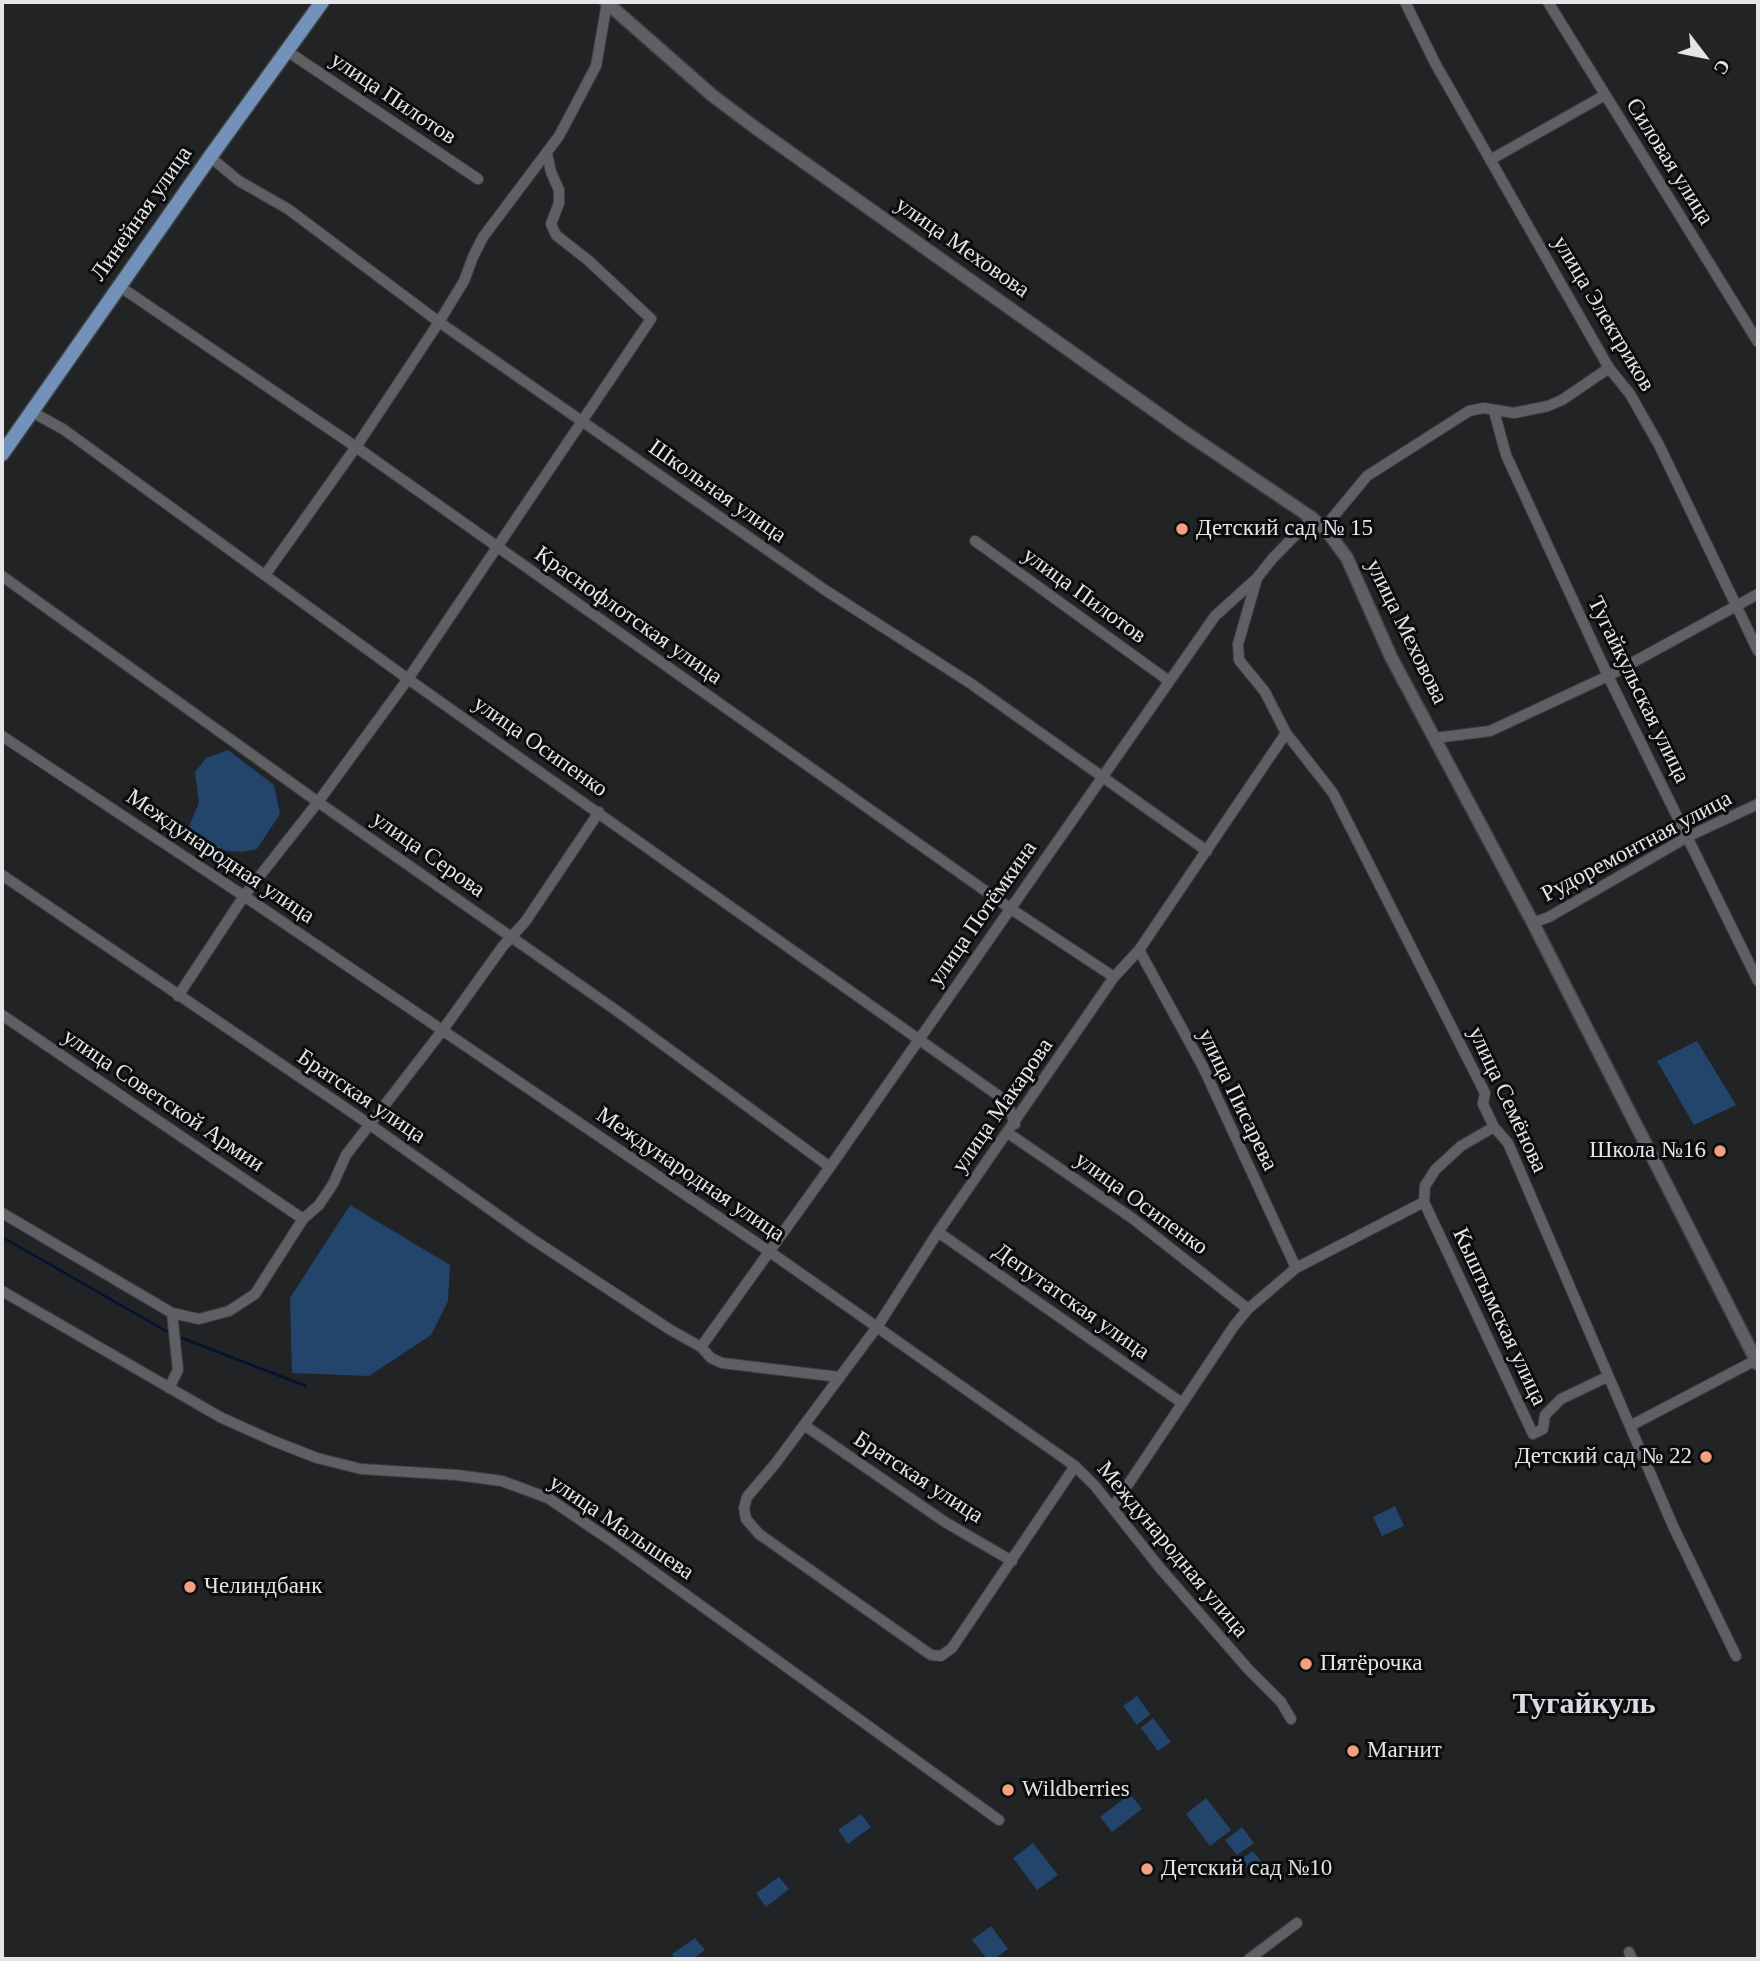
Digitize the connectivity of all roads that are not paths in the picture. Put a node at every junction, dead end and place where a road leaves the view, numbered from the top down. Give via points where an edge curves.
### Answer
1 (322, 2) edge
2 (606, 2) edge
3 (1405, 2) edge
4 (1549, 2) edge
5 (287, 51) junction
6 (1605, 95) junction
7 (547, 153) junction
8 (210, 157) junction
9 (1490, 160) junction
10 (478, 179) dead end
11 (119, 286) junction
12 (439, 322) junction
13 (1758, 342) edge
14 (1609, 368) junction
15 (1494, 411) junction
16 (32, 412) junction
17 (582, 422) junction
18 (356, 447) junction
19 (2, 454) edge
20 (1312, 518) junction
21 (1324, 528) junction
22 (975, 541) dead end
23 (496, 545) junction
24 (265, 575) junction
25 (2, 576) edge
26 (1257, 578) junction
27 (1758, 594) edge
28 (1735, 605) junction
29 (1758, 651) edge
30 (1608, 676) junction
31 (408, 679) junction
32 (1169, 681) junction
33 (1286, 733) junction
34 (2, 736) edge
35 (1435, 738) junction
36 (1103, 776) junction
37 (318, 802) junction
38 (1758, 804) edge
39 (599, 812) junction
40 (1689, 836) junction
41 (1207, 851) junction
42 (2, 875) edge
43 (244, 896) junction
44 (1011, 909) junction
45 (1533, 923) junction
46 (512, 937) junction
47 (1139, 950) junction
48 (1114, 977) junction
49 (1758, 981) edge
50 (178, 996) junction
51 (2, 1015) edge
52 (442, 1031) junction
53 (918, 1039) junction
54 (369, 1124) junction
55 (1494, 1127) junction
56 (1011, 1128) junction
57 (830, 1167) junction
58 (1424, 1202) junction
59 (2, 1213) edge
60 (303, 1219) junction
61 (938, 1232) junction
62 (770, 1252) junction
63 (1296, 1268) junction
64 (2, 1291) edge
65 (1248, 1309) junction
66 (172, 1313) junction
67 (877, 1327) junction
68 (701, 1347) junction
69 (1758, 1361) edge
70 (839, 1377) junction
71 (1607, 1377) junction
72 (169, 1388) junction
73 (1182, 1403) junction
74 (804, 1425) junction
75 (1630, 1426) junction
76 (1075, 1466) junction
77 (1112, 1507) junction
78 (1012, 1561) junction
79 (1737, 1656) dead end
80 (1291, 1718) dead end
81 (999, 1820) dead end
82 (1297, 1923) dead end
83 (1250, 1959) edge

1 - 5 main road, Линейная улица
2 - 7 street via 596,66
2 - 20 street, улица Меховова via 757,129
3 - 9 street, улица Электриков
4 - 6 street, Силовая улица
5 - 8 main road, Линейная улица
5 - 10 street, улица Пилотов
6 - 9 street
6 - 13 street, Силовая улица
7 - 12 street via 483,237
7 - 17 street via 559,190 551,224 556,235 651,319
8 - 11 main road, Линейная улица
8 - 12 street, Школьная улица
9 - 14 street, улица Электриков
11 - 16 main road, Линейная улица
11 - 18 street, Краснофлотская улица
12 - 17 street, Школьная улица
12 - 18 street
14 - 15 street via 1548,406 1514,413
14 - 28 street, улица Электриков via 1659,445
15 - 21 street via 1469,411 1393,458 1367,476
15 - 30 street, Тугайкульская улица via 1506,455
16 - 19 main road, Линейная улица
16 - 24 street, улица Осипенко via 63,429
17 - 23 street
17 - 36 street, Школьная улица
18 - 23 street, Краснофлотская улица
18 - 24 street
20 - 21 street, улица Меховова
20 - 26 street, улица Потёмкина
21 - 35 street, улица Меховова via 1347,558 1391,657
22 - 32 street, улица Пилотов
23 - 31 street
23 - 44 street, Краснофлотская улица
24 - 31 street, улица Осипенко
25 - 37 street, улица Серова
26 - 32 street, улица Потёмкина via 1214,616
26 - 33 street, улица Семёнова via 1238,644 1239,660 1265,692
27 - 28 street
28 - 29 street, улица Электриков
28 - 30 street
30 - 35 street via 1490,731
30 - 40 street, Тугайкульская улица
31 - 37 street
31 - 39 street, улица Осипенко
32 - 36 street, улица Потёмкина
33 - 41 street, улица Макарова
33 - 55 street, улица Семёнова via 1333,793 1485,1093 1483,1104
34 - 43 street, Международная улица
35 - 45 street, улица Меховова
36 - 41 street, Школьная улица
36 - 44 street, улица Потёмкина
37 - 43 street
37 - 46 street, улица Серова
38 - 40 street, Рудоремонтная улица
39 - 46 street
39 - 53 street, улица Осипенко
40 - 45 street, Рудоремонтная улица
40 - 49 street, Тугайкульская улица
41 - 47 street, улица Макарова
42 - 50 street, Братская улица
43 - 50 street
43 - 52 street, Международная улица
44 - 48 street, Краснофлотская улица
44 - 53 street, улица Потёмкина
45 - 69 street, улица Меховова
46 - 52 street
46 - 57 street, улица Серова
47 - 48 street, улица Макарова
47 - 63 street, улица Писарева via 1203,1068
48 - 56 street, улица Макарова
50 - 54 street, Братская улица
51 - 60 street, улица Советской Армии
52 - 54 street
52 - 62 street, Международная улица
53 - 56 street, улица Осипенко via 999,1096 1009,1108
53 - 57 street, улица Потёмкина
54 - 60 street via 346,1156 334,1184
54 - 68 street, Братская улица via 532,1239
55 - 58 street via 1461,1146 1435,1171 1425,1186
55 - 71 street, улица Семёнова via 1508,1143
56 - 61 street, улица Макарова
56 - 65 street, улица Осипенко
57 - 62 street, улица Потёмкина
58 - 63 street
58 - 71 street, Кыштымская улица via 1533,1434 1543,1429 1545,1415 1561,1399
59 - 66 street
60 - 66 street via 255,1294 229,1311 199,1319
61 - 67 street, улица Макарова
61 - 73 street, Депутатская улица
62 - 67 street, Международная улица
62 - 68 street, улица Потёмкина
63 - 65 street
64 - 72 street, улица Малышева
65 - 73 street
66 - 72 street via 178,1370
67 - 70 street, улица Макарова
67 - 76 street, Международная улица
68 - 70 street, Братская улица via 722,1363
69 - 75 street
70 - 74 street, улица Макарова
71 - 75 street, улица Семёнова
72 - 81 street, улица Малышева via 220,1417 317,1458 360,1469 502,1481 548,1498
73 - 77 street
74 - 78 street, Братская улица via 945,1522
74 - 78 street, улица Макарова via 747,1496 746,1519 759,1534 931,1655 941,1656 952,1648
75 - 79 street, улица Семёнова via 1672,1526
76 - 77 street, Международная улица
76 - 78 street
77 - 80 street, Международная улица
82 - 83 street

